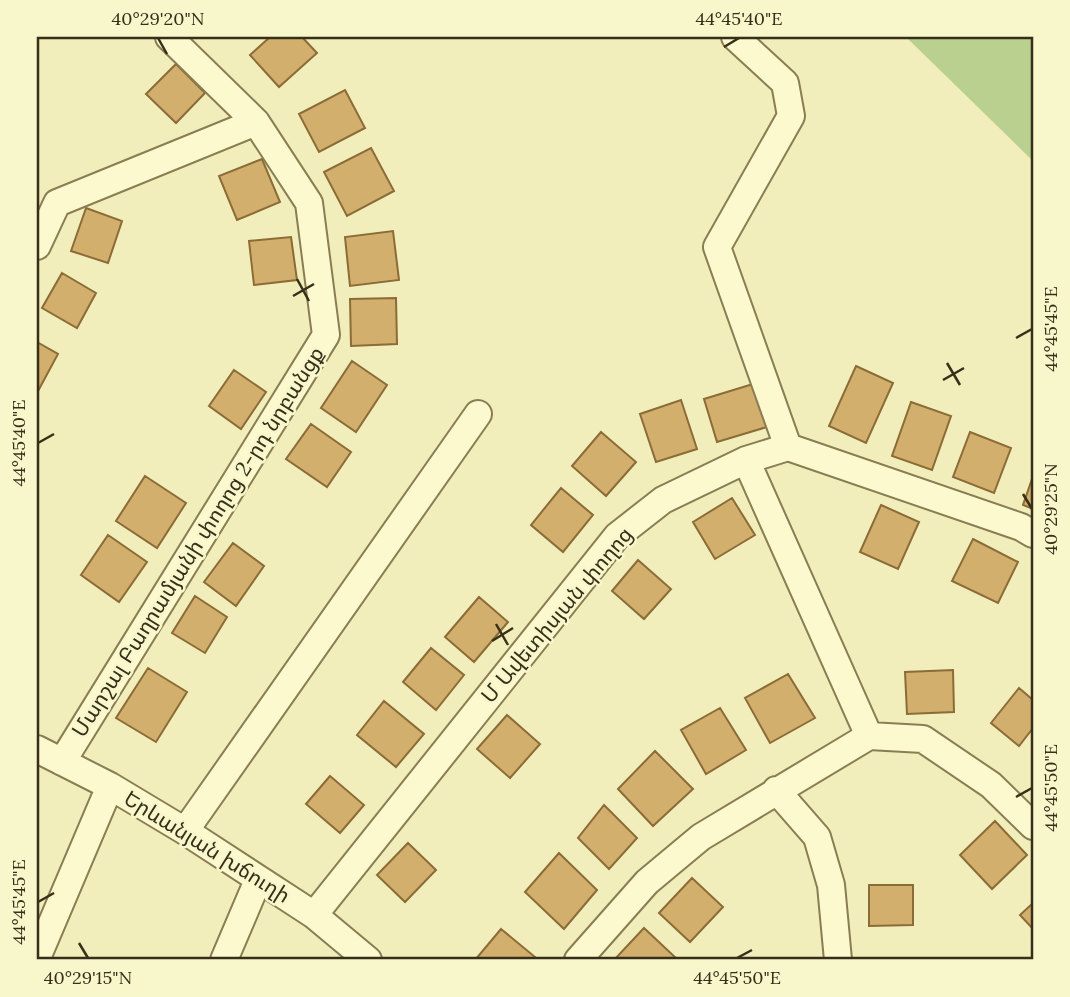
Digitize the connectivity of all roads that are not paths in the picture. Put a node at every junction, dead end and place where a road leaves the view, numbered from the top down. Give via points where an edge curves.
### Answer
1 (169, 37) edge
2 (736, 37) edge
3 (256, 122) junction
4 (37, 246) edge
5 (478, 414) dead end
6 (788, 447) junction
7 (746, 460) junction
8 (1033, 534) edge
9 (869, 736) junction
10 (37, 749) edge
11 (62, 762) junction
12 (110, 786) junction
13 (776, 790) junction
14 (1033, 826) edge
15 (185, 831) junction
16 (258, 880) junction
17 (314, 915) junction
18 (37, 958) edge
19 (224, 960) edge
20 (368, 960) edge
21 (578, 960) edge
22 (838, 960) edge

1 - 3 street, Մարշալ Բաղրամյանի փողոց 2-րդ նրբանցք
2 - 6 street via 785,83 791,116 717,247
3 - 4 street via 57,203
3 - 11 street, Մարշալ Բաղրամյանի փողոց 2-րդ նրբանցք via 309,203 326,335
5 - 15 street
6 - 7 street, Մ Ավետիսյան փողոց
6 - 8 street
7 - 9 street
7 - 17 street, Մ Ավետիսյան փողոց via 663,500 617,536
9 - 13 street
9 - 14 street via 923,739 991,785
10 - 11 street, Երևանյան խճուղի
11 - 12 street, Երևանյան խճուղի
12 - 15 street, Երևանյան խճուղի
12 - 18 street
13 - 21 street via 701,837 647,882
13 - 22 street via 817,837 831,885
15 - 16 street, Երևանյան խճուղի
16 - 17 street, Երևանյան խճուղի
16 - 19 street
17 - 20 street, Երևանյան խճուղի

